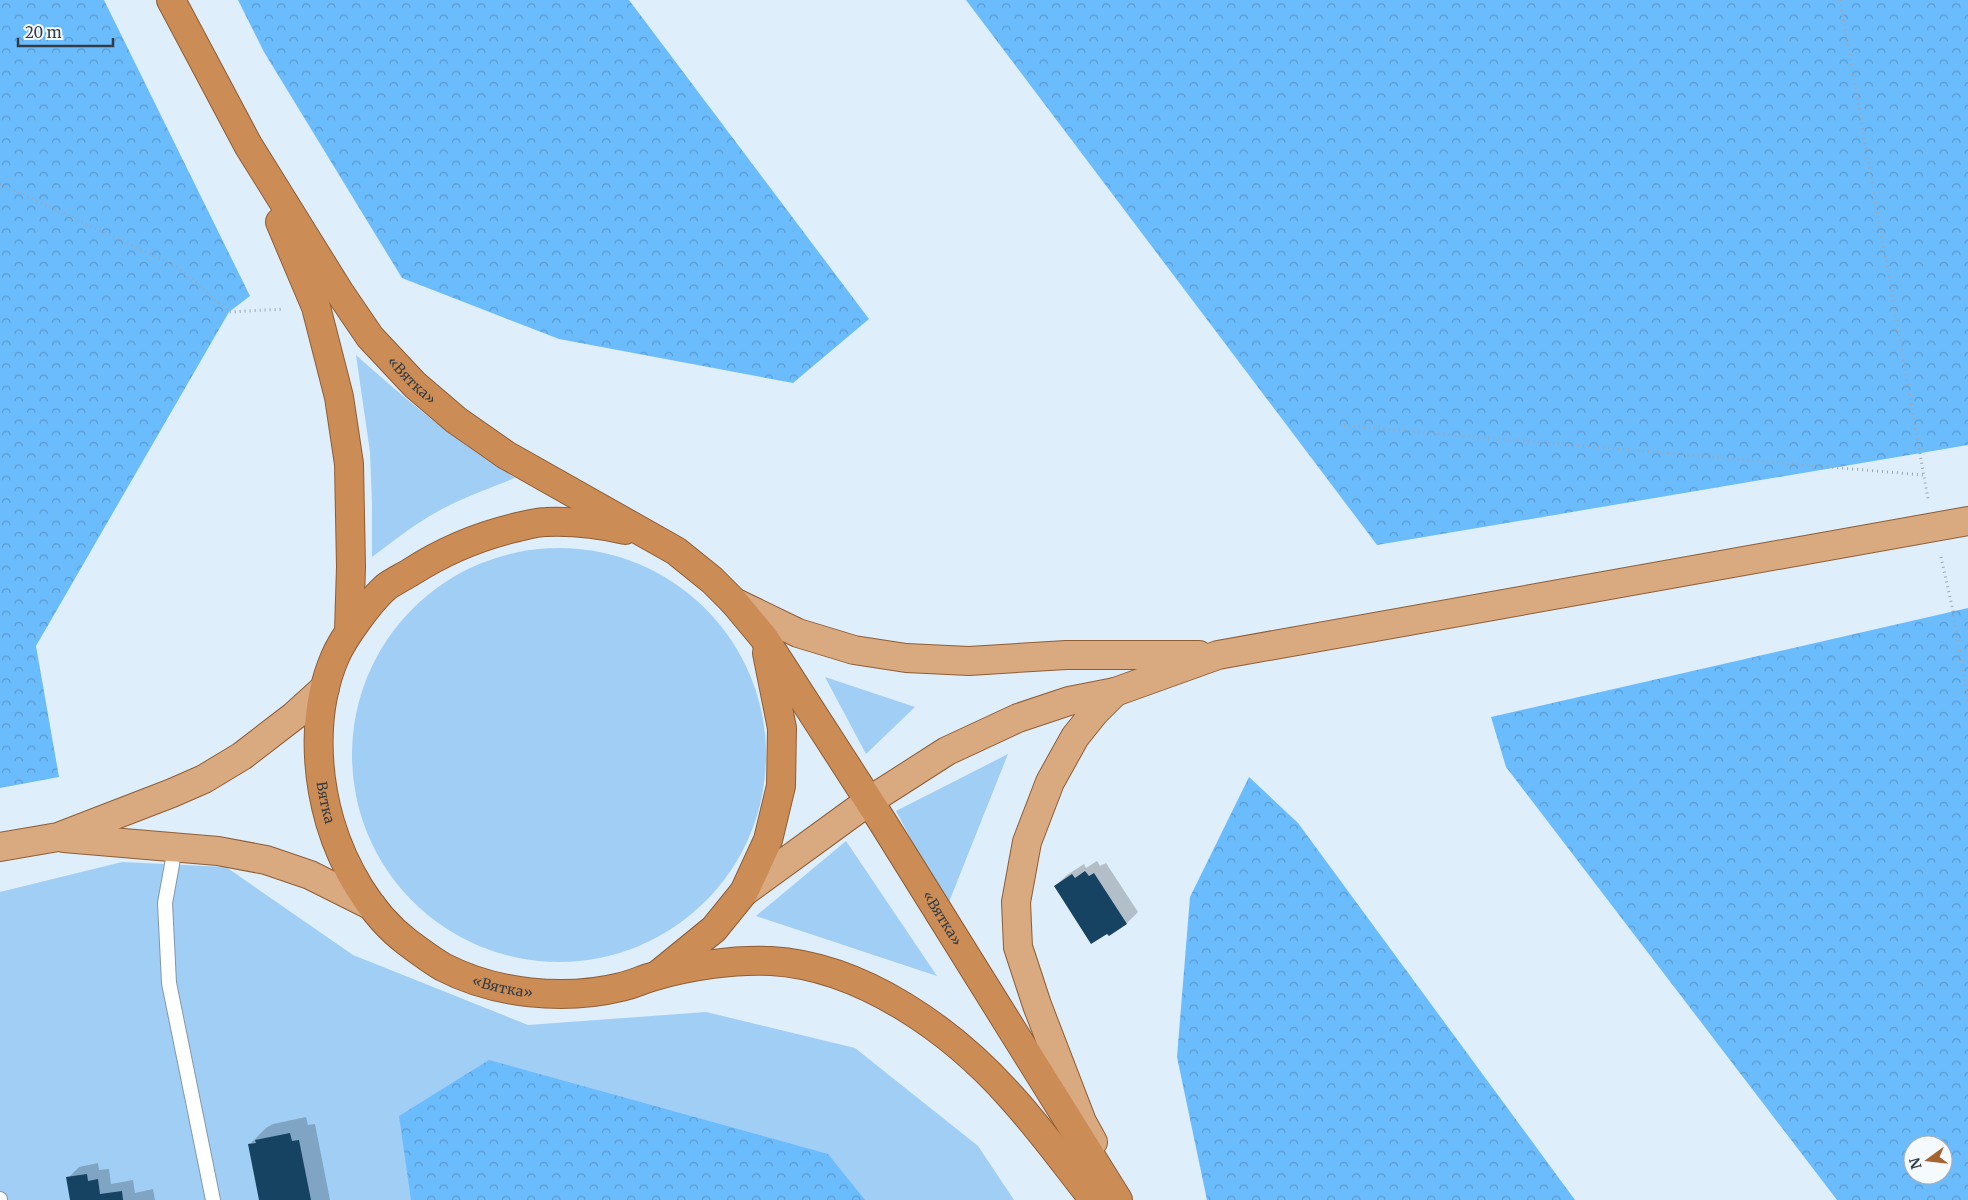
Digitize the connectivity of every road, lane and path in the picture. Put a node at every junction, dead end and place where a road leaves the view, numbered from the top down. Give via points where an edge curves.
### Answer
1 (171, 0) edge
2 (1840, 0) edge
3 (248, 145) junction
4 (0, 184) edge
5 (316, 307) junction
6 (1338, 425) dead end
7 (1923, 475) junction
8 (1968, 521) edge
9 (1934, 527) junction
10 (653, 538) junction
11 (734, 602) junction
12 (349, 631) junction
13 (764, 638) junction
14 (1218, 655) junction
15 (325, 688) junction
16 (1115, 692) junction
17 (1968, 701) edge
18 (869, 801) junction
19 (58, 837) junction
20 (0, 847) edge
21 (175, 848) junction
22 (744, 892) junction
23 (372, 906) junction
24 (657, 975) junction
25 (213, 1200) edge
26 (1094, 1200) edge
27 (1118, 1200) edge
28 (1126, 1200) edge

1 - 3 highway, «Вятка»
2 - 7 path
3 - 5 highway, «Вятка»
3 - 10 highway, «Вятка» via 370,337 415,384 456,420 506,454
4 - 5 path via 176,266 229,312
5 - 12 highway, «Вятка» via 339,397 348,464
6 - 7 path
7 - 9 path
8 - 9 main road
9 - 14 main road
9 - 17 path via 1953,611
10 - 11 highway, «Вятка» via 676,551
10 - 12 highway, «Вятка» via 600,524 543,522 485,535 439,554 386,588
11 - 13 highway, «Вятка»
11 - 14 main road via 798,633 854,650 906,658 969,661 1066,655
12 - 15 highway, «Вятка»
13 - 18 highway, «Вятка»
13 - 22 highway, «Вятка» via 782,728 781,786 768,840
14 - 16 main road
15 - 19 main road via 242,756 204,779
15 - 23 highway, Вятка via 319,760 323,796 350,874
16 - 18 main road via 1069,701 1018,718 947,751
16 - 28 main road via 1074,737 1050,782 1027,842 1016,902 1018,947 1037,1005 1082,1122
18 - 22 main road
18 - 27 highway, «Вятка»
19 - 20 main road
19 - 21 main road
21 - 23 main road via 218,851 266,860 310,875
21 - 25 lane via 165,903 168,982
22 - 24 highway, «Вятка» via 714,929
23 - 24 highway, «Вятка» via 404,940 436,962 487,984 530,992 572,994 619,987
24 - 26 highway, «Вятка» via 717,964 769,961 807,966 844,976 885,997 926,1022 969,1055 1010,1096

